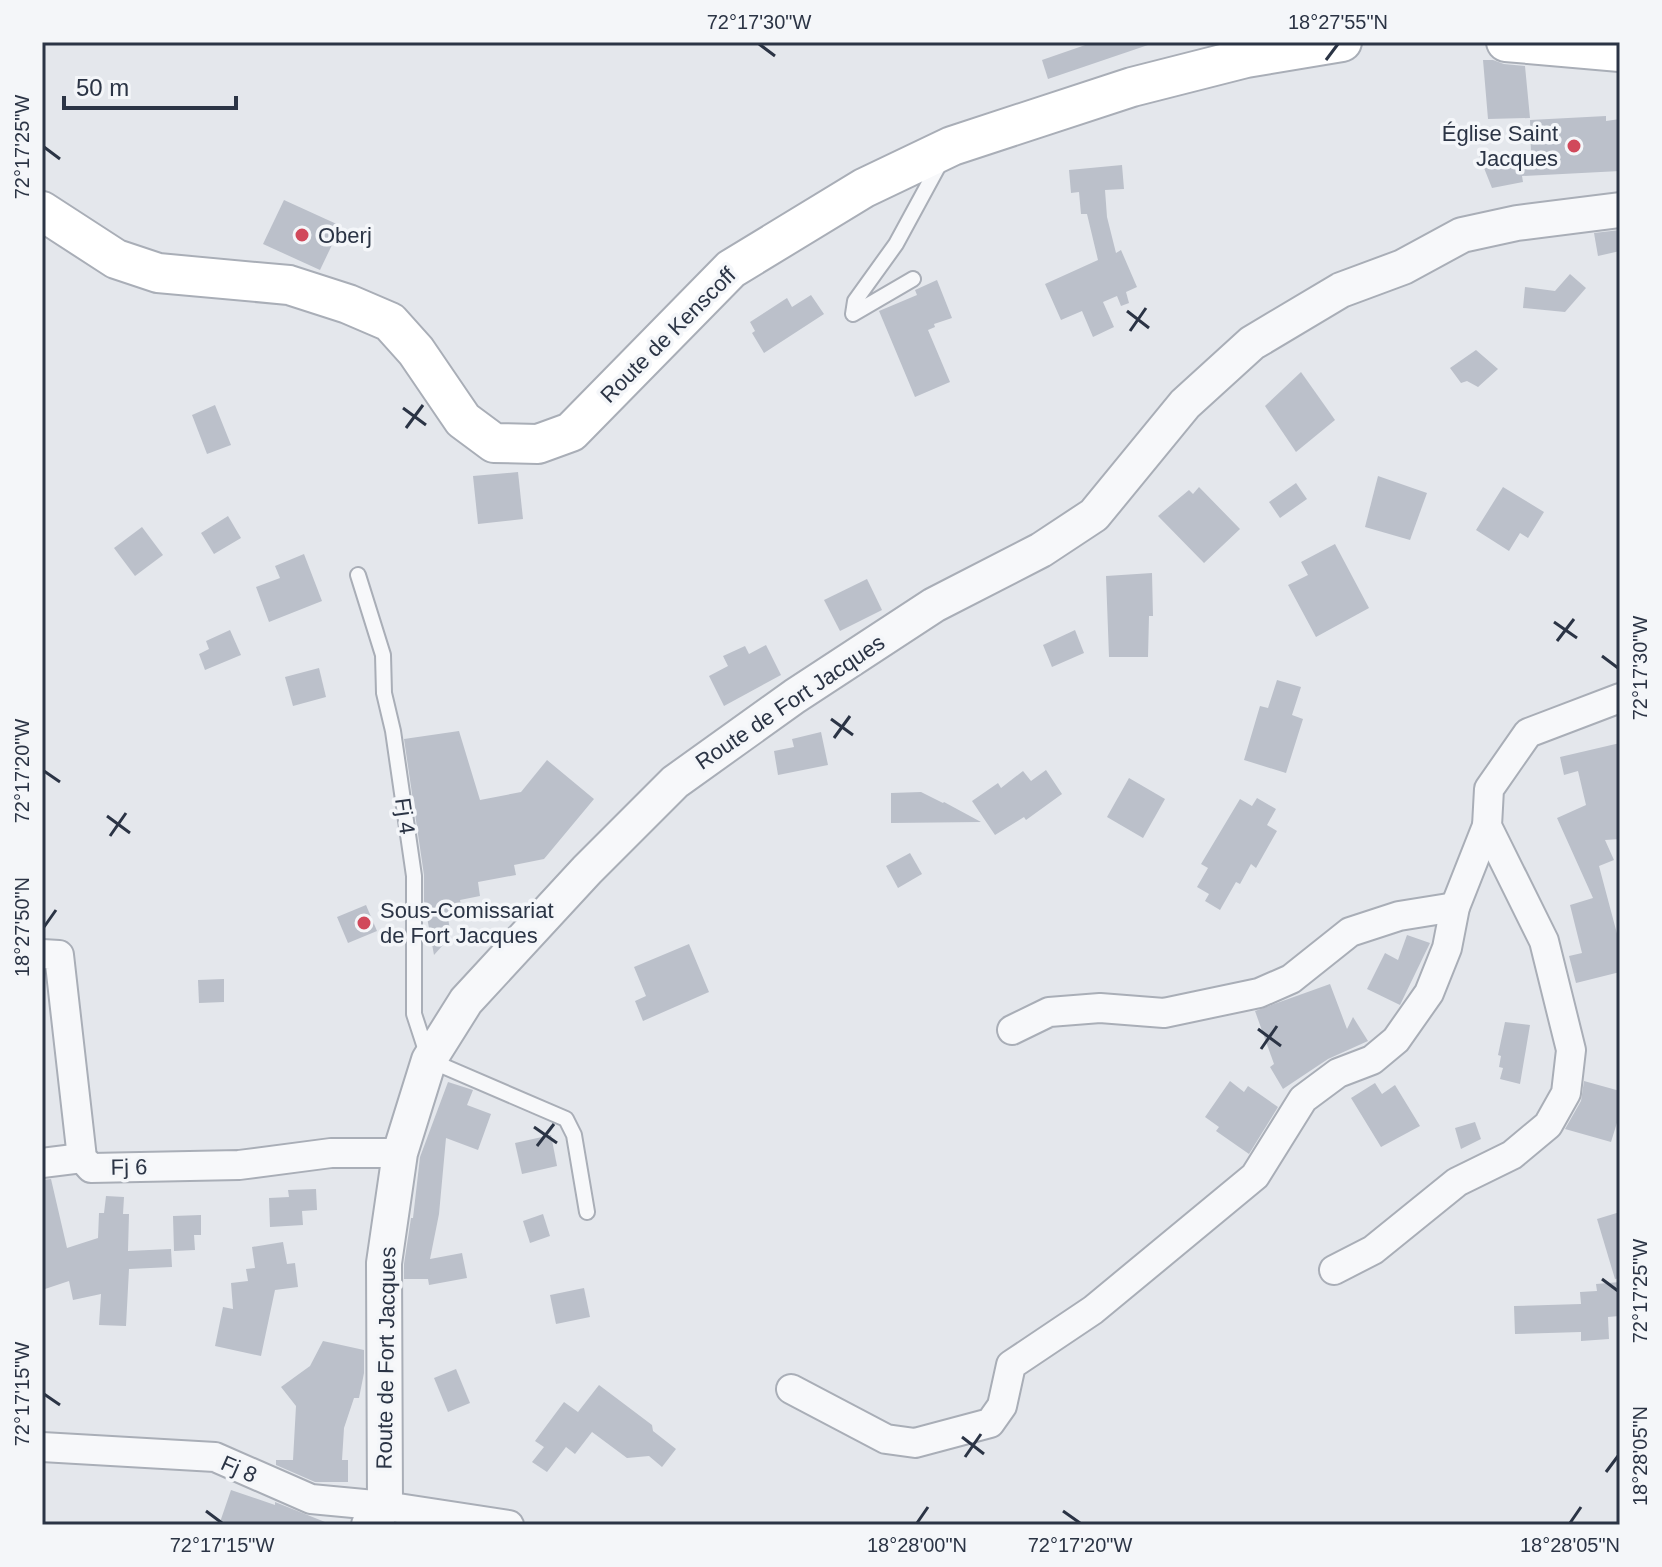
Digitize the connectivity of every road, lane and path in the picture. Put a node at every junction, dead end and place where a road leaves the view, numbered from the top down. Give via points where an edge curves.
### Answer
1 (1342, 42) edge
2 (1506, 42) edge
3 (1620, 52) edge
4 (952, 146) junction
5 (1620, 210) edge
6 (42, 211) edge
7 (913, 279) dead end
8 (358, 575) dead end
9 (1620, 698) edge
10 (1487, 826) junction
11 (1455, 907) junction
12 (42, 954) edge
13 (1012, 1030) dead end
14 (429, 1060) junction
15 (400, 1153) junction
16 (82, 1158) junction
17 (42, 1163) edge
18 (587, 1212) dead end
19 (1334, 1270) dead end
20 (791, 1389) dead end
21 (42, 1447) edge
22 (377, 1516) edge
23 (509, 1525) edge

1 - 4 main road, Route de Kenscoff via 1246,58 1132,87
2 - 3 main road
4 - 6 main road, Route de Kenscoff via 864,188 731,269 571,432 538,444 494,443 463,420 390,322 289,285 158,273 116,259
4 - 7 lane via 896,244 855,301 853,314
5 - 14 street, Route de Fort Jacques via 1462,235 1403,267 1341,290 1252,343 1185,404 1094,515 1041,550 934,605 675,782 466,1001
8 - 14 lane, Fj 4 via 383,655 384,693 414,876 414,1014
9 - 10 street via 1528,733 1489,789
10 - 11 street
10 - 19 street via 1544,941 1571,1050 1566,1093 1548,1125 1512,1155 1457,1182 1373,1250
11 - 13 street via 1399,916 1350,932 1291,979 1259,993 1164,1013 1100,1008 1049,1012
11 - 20 street via 1447,948 1429,993 1396,1040 1372,1060 1338,1073 1303,1099 1255,1176 1093,1310 1011,1365 1002,1406 990,1423 915,1443 886,1439
12 - 16 street, Fj 6 via 59,955
14 - 15 street, Route de Fort Jacques
14 - 18 lane via 566,1119 574,1135
15 - 16 street, Fj 6 via 331,1153 239,1165 91,1168
15 - 22 street, Route de Fort Jacques via 384,1263
16 - 17 street
21 - 22 street, Fj 8 via 215,1457 311,1499
22 - 23 street, Fj 8

